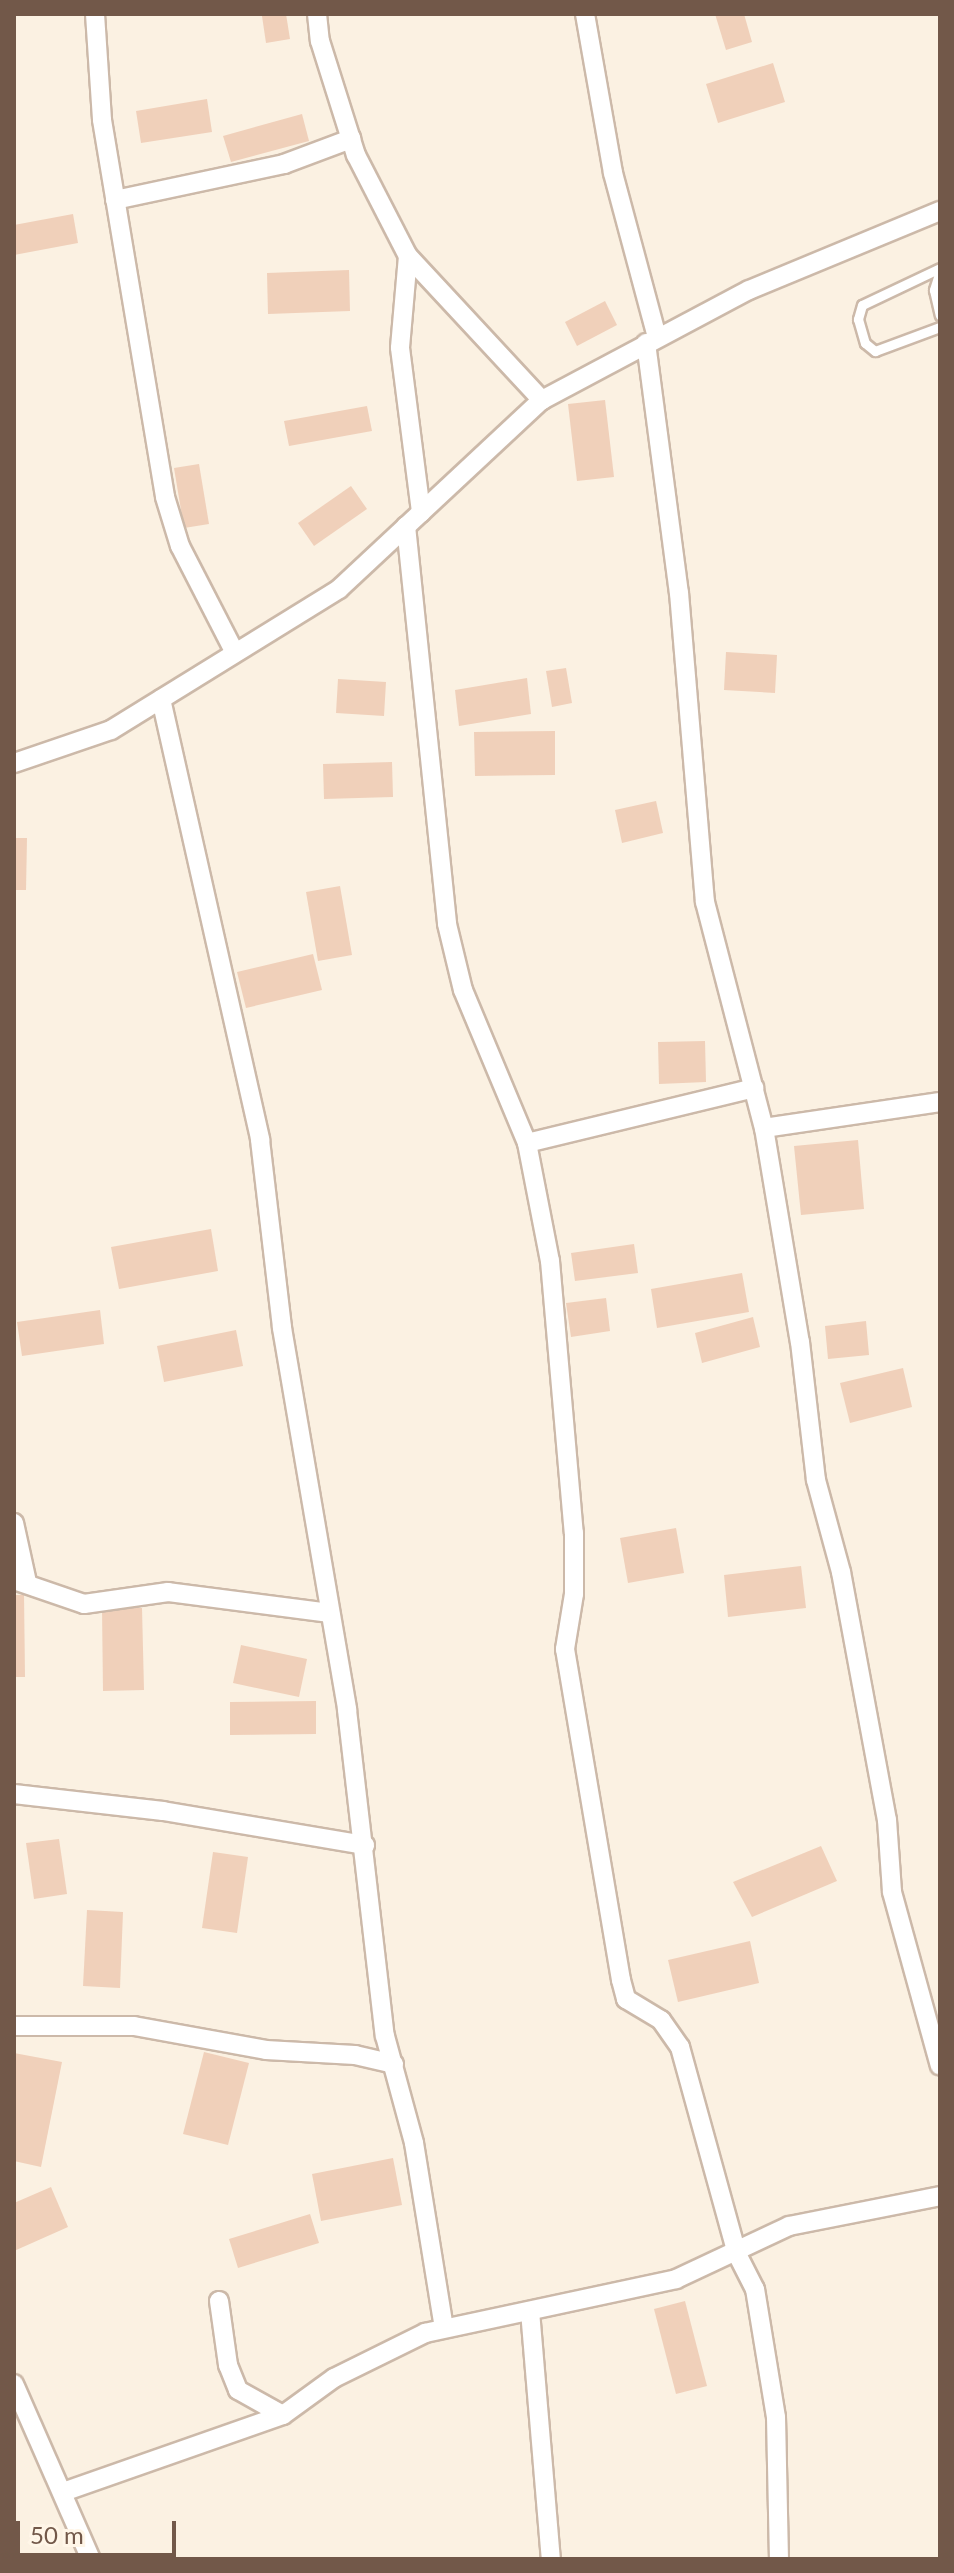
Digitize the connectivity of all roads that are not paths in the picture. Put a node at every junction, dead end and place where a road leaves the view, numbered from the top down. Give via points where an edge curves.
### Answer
1 (95, 14) edge
2 (317, 14) edge
3 (585, 14) edge
4 (351, 139) junction
5 (115, 200) junction
6 (940, 211) edge
7 (408, 256) junction
8 (940, 270) edge
9 (940, 315) edge
10 (940, 327) edge
11 (651, 340) junction
12 (542, 400) junction
13 (421, 513) junction
14 (406, 526) junction
15 (235, 653) junction
16 (161, 699) junction
17 (14, 763) edge
18 (754, 1088) junction
19 (940, 1102) edge
20 (764, 1128) junction
21 (527, 1143) junction
22 (14, 1523) edge
23 (20, 1581) edge
24 (329, 1613) junction
25 (14, 1794) edge
26 (365, 1845) junction
27 (14, 2026) edge
28 (394, 2064) junction
29 (940, 2066) edge
30 (940, 2196) edge
31 (737, 2254) junction
32 (219, 2301) dead end
33 (530, 2311) junction
34 (444, 2328) junction
35 (14, 2384) edge
36 (283, 2415) junction
37 (63, 2492) junction
38 (91, 2559) edge
39 (551, 2559) edge
40 (779, 2559) edge

1 - 5 street via 102,120
2 - 4 street via 320,41
3 - 11 street via 613,173
4 - 5 street via 284,164
4 - 7 street
5 - 15 street via 165,497 180,546
6 - 11 street via 749,290
7 - 12 street
7 - 13 street via 400,348
8 - 9 lane via 934,290
8 - 10 lane via 858,310 865,343 875,351
11 - 12 street
11 - 18 street via 705,902
12 - 13 street
13 - 14 street
14 - 15 street via 339,589
14 - 21 street via 447,924 463,990
15 - 16 street
16 - 17 street via 111,730
16 - 24 street via 260,1140 282,1328
18 - 20 street
18 - 21 street
19 - 20 street
20 - 29 street via 800,1342 816,1480 841,1572 887,1820 892,1892
21 - 31 street via 561,1355 574,1533 574,1594 565,1649 621,1980 626,1999 661,2020 680,2047
22 - 23 street
23 - 24 street via 84,1604 168,1592
24 - 26 street
25 - 26 street via 163,1811
26 - 28 street via 385,2036
27 - 28 street via 134,2026 266,2050 355,2055
28 - 34 street via 414,2143
30 - 31 street via 815,2218
31 - 33 street via 676,2279
31 - 40 street via 755,2289 767,2346 781,2487
32 - 36 street via 228,2365 238,2390
33 - 34 street
33 - 39 street
34 - 36 street via 394,2345 334,2378
35 - 37 street
36 - 37 street
37 - 38 street

